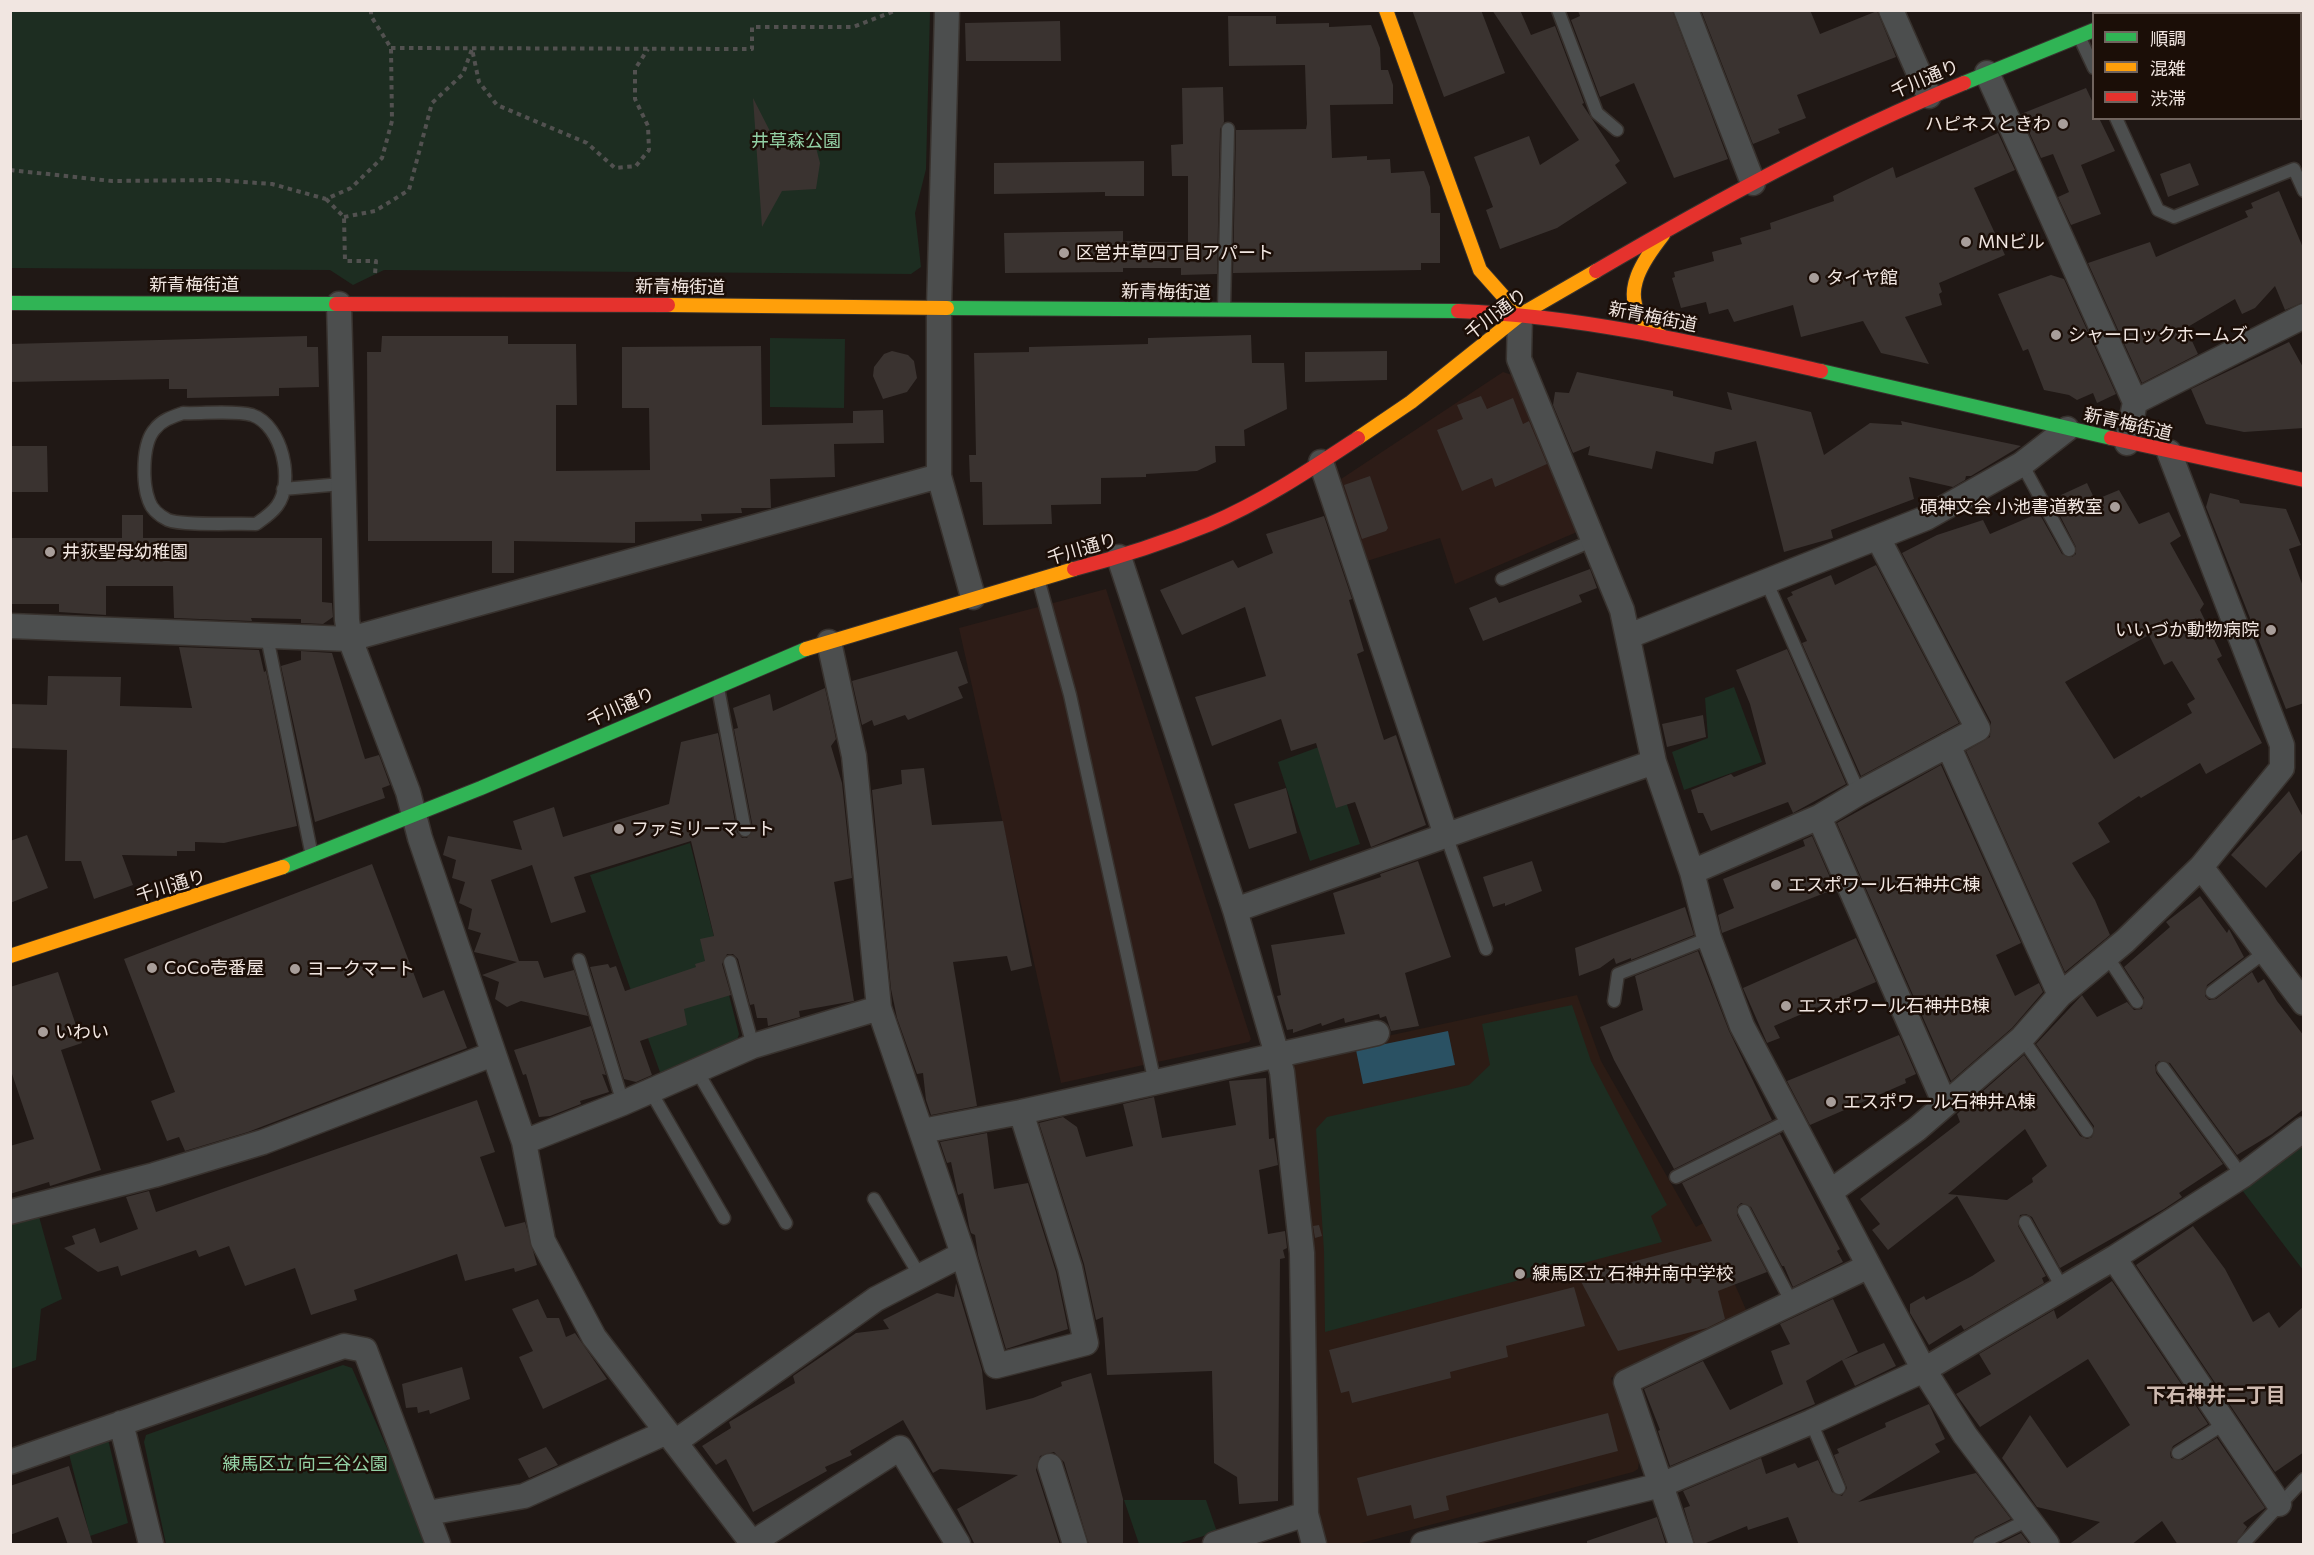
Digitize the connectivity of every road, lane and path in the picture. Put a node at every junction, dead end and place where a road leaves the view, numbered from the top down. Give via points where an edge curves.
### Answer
1 (371, 10) edge
2 (897, 10) edge
3 (948, 10) edge
4 (1386, 10) edge
5 (1558, 10) edge
6 (1686, 10) edge
7 (1891, 10) edge
8 (2092, 31) edge
9 (2079, 36) junction
10 (391, 48) junction
11 (472, 49) junction
12 (648, 49) junction
13 (2092, 64) edge
14 (1987, 73) junction
15 (1929, 96) junction
16 (2117, 120) edge
17 (1228, 129) dead end
18 (1617, 130) dead end
19 (10, 170) edge
20 (1753, 183) junction
21 (2304, 191) edge
22 (326, 199) junction
23 (344, 217) junction
24 (1668, 228) junction
25 (375, 274) dead end
26 (10, 303) edge
27 (339, 304) junction
28 (939, 308) junction
29 (1224, 311) junction
30 (1520, 315) junction
31 (2304, 316) edge
32 (1661, 336) junction
33 (2135, 402) junction
34 (2067, 429) junction
35 (2127, 443) junction
36 (2169, 452) junction
37 (1321, 462) junction
38 (2022, 464) junction
39 (939, 476) junction
40 (2304, 480) edge
41 (342, 484) junction
42 (283, 489) junction
43 (1878, 538) junction
44 (1594, 540) junction
45 (2069, 549) dead end
46 (1119, 557) junction
47 (1503, 579) dead end
48 (1038, 580) junction
49 (1767, 583) junction
50 (973, 597) junction
51 (10, 626) edge
52 (1629, 636) junction
53 (267, 637) junction
54 (350, 639) junction
55 (829, 642) junction
56 (717, 684) junction
57 (1948, 745) junction
58 (2293, 753) edge
59 (1654, 762) junction
60 (1859, 793) junction
61 (415, 815) junction
62 (1819, 817) junction
63 (745, 830) dead end
64 (1446, 835) junction
65 (312, 857) junction
66 (2201, 867) junction
67 (1692, 873) junction
68 (1235, 910) junction
69 (1709, 938) junction
70 (1486, 949) dead end
71 (2265, 952) junction
72 (10, 956) edge
73 (2107, 956) junction
74 (579, 960) dead end
75 (730, 962) dead end
76 (2212, 992) dead end
77 (2060, 994) junction
78 (1614, 1001) dead end
79 (2137, 1002) dead end
80 (2304, 1003) edge
81 (879, 1008) junction
82 (1377, 1033) dead end
83 (2022, 1038) junction
84 (753, 1047) junction
85 (493, 1054) junction
86 (1279, 1056) junction
87 (2163, 1068) dead end
88 (697, 1071) junction
89 (1155, 1083) junction
90 (651, 1092) junction
91 (623, 1103) junction
92 (1945, 1104) junction
93 (1021, 1112) junction
94 (1790, 1120) junction
95 (2304, 1129) edge
96 (922, 1131) junction
97 (2087, 1131) dead end
98 (524, 1142) junction
99 (2242, 1176) junction
100 (1676, 1177) dead end
101 (1830, 1192) junction
102 (874, 1199) dead end
103 (1744, 1211) dead end
104 (10, 1212) edge
105 (724, 1218) dead end
106 (2025, 1222) dead end
107 (786, 1223) dead end
108 (963, 1254) junction
109 (2114, 1258) junction
110 (1867, 1267) junction
111 (920, 1276) junction
112 (2063, 1289) junction
113 (1792, 1303) junction
114 (1924, 1370) junction
115 (1811, 1422) junction
116 (121, 1423) junction
117 (2224, 1424) junction
118 (671, 1437) junction
119 (2178, 1454) dead end
120 (10, 1462) edge
121 (1050, 1466) dead end
122 (2304, 1479) edge
123 (1661, 1485) junction
124 (1839, 1488) dead end
125 (2279, 1504) junction
126 (428, 1513) junction
127 (1306, 1514) junction
128 (2028, 1520) junction
129 (752, 1544) edge
130 (151, 1545) edge
131 (438, 1545) edge
132 (958, 1545) edge
133 (1076, 1545) edge
134 (1215, 1545) edge
135 (1314, 1545) edge
136 (1423, 1545) edge
137 (1681, 1545) edge
138 (1979, 1545) edge
139 (2047, 1545) edge
140 (2243, 1545) edge

1 - 10 path
2 - 12 path via 853,27 752,27 752,49
3 - 28 street
4 - 30 main road via 1480,270
5 - 18 lane via 1597,113
6 - 20 street
7 - 15 street
8 - 9 main road, 千川通り
9 - 13 lane
9 - 14 main road, 千川通り
10 - 11 path
10 - 22 path via 392,121 381,158 351,188
11 - 12 path
11 - 12 path via 479,82 497,105 587,143 615,168 636,166 649,150 648,126 635,99 635,69
11 - 23 path via 463,74 432,103 409,190 375,211
14 - 15 main road, 千川通り
14 - 33 street
15 - 20 main road, 千川通り
16 - 21 lane via 2158,210 2174,217 2294,169
17 - 29 lane
19 - 22 path via 112,181 272,184
20 - 24 main road, 千川通り
22 - 23 path
23 - 25 path via 345,261 376,261
24 - 30 main road, 千川通り
24 - 32 main road via 1645,258 1635,280 1634,296 1641,317
26 - 27 main road, 新青梅街道
27 - 28 main road, 新青梅街道
27 - 41 street
28 - 29 main road, 新青梅街道
28 - 39 street
29 - 30 main road, 新青梅街道 via 1431,310
30 - 32 main road, 新青梅街道
30 - 37 main road, 千川通り via 1411,402
30 - 44 street via 1519,359
31 - 33 street
32 - 34 main road, 新青梅街道
33 - 35 street
34 - 35 main road, 新青梅街道
34 - 38 street
35 - 36 main road, 新青梅街道
36 - 40 main road, 新青梅街道
36 - 58 street via 2282,745
37 - 46 main road, 千川通り via 1211,523
37 - 64 street
38 - 43 street via 1926,518
38 - 45 lane
39 - 50 street
39 - 54 street
41 - 42 lane
41 - 54 street
42 - 42 lane via 278,505 256,524 170,521 156,512 149,501 147,444 153,430 183,413 251,415 266,423 279,442 285,462
43 - 49 street
43 - 57 street via 1978,729
44 - 47 lane
44 - 52 street
46 - 48 main road, 千川通り
46 - 68 street
48 - 50 main road, 千川通り
48 - 89 lane via 1070,695
49 - 52 street
49 - 60 lane
50 - 55 main road, 千川通り
51 - 53 street
52 - 59 street
53 - 54 street
53 - 65 lane
54 - 61 street
55 - 56 main road, 千川通り via 788,654
55 - 81 street via 854,756
56 - 61 main road, 千川通り
56 - 63 lane
57 - 60 street
57 - 77 street
58 - 66 street
59 - 64 street
59 - 67 street
60 - 62 street
61 - 65 main road, 千川通り
61 - 85 street
62 - 67 street
62 - 92 street
64 - 68 street
64 - 70 lane
65 - 72 main road, 千川通り
66 - 71 street
66 - 73 street
67 - 69 street
68 - 86 street
69 - 78 lane via 1618,974
69 - 94 street via 1742,1026
71 - 76 lane
71 - 80 street
73 - 77 street
73 - 79 lane
74 - 91 lane
75 - 84 lane
77 - 83 street
81 - 84 street
81 - 96 street
82 - 86 street
83 - 92 street
83 - 97 lane
84 - 88 street
85 - 98 street
85 - 104 street via 263,1142
86 - 89 street
86 - 127 street via 1302,1253
87 - 99 lane
88 - 90 street
88 - 107 lane
89 - 93 street
90 - 91 street
90 - 105 lane
91 - 98 street
92 - 101 street via 1917,1130
93 - 96 street
93 - 108 street via 1070,1268 1086,1343 996,1366
94 - 100 lane
94 - 101 street
95 - 99 street
96 - 108 street
98 - 118 street via 543,1241 594,1337
99 - 109 street
101 - 110 street
102 - 111 lane
103 - 113 lane
106 - 112 lane
108 - 111 street
109 - 112 street
109 - 117 street
110 - 113 street
110 - 114 street
111 - 118 street via 876,1299
112 - 114 street
113 - 123 street via 1626,1382
114 - 115 street
114 - 128 street via 1965,1435
115 - 123 street
115 - 124 lane
116 - 120 street
116 - 126 street via 344,1346 365,1350
116 - 130 street
117 - 119 lane
117 - 125 street
118 - 126 street via 524,1496
118 - 129 street
121 - 133 street
122 - 125 lane
123 - 136 street
123 - 137 street
125 - 140 lane
126 - 131 street
127 - 134 street
127 - 135 street
128 - 138 lane
128 - 139 street
129 - 132 street via 900,1448

